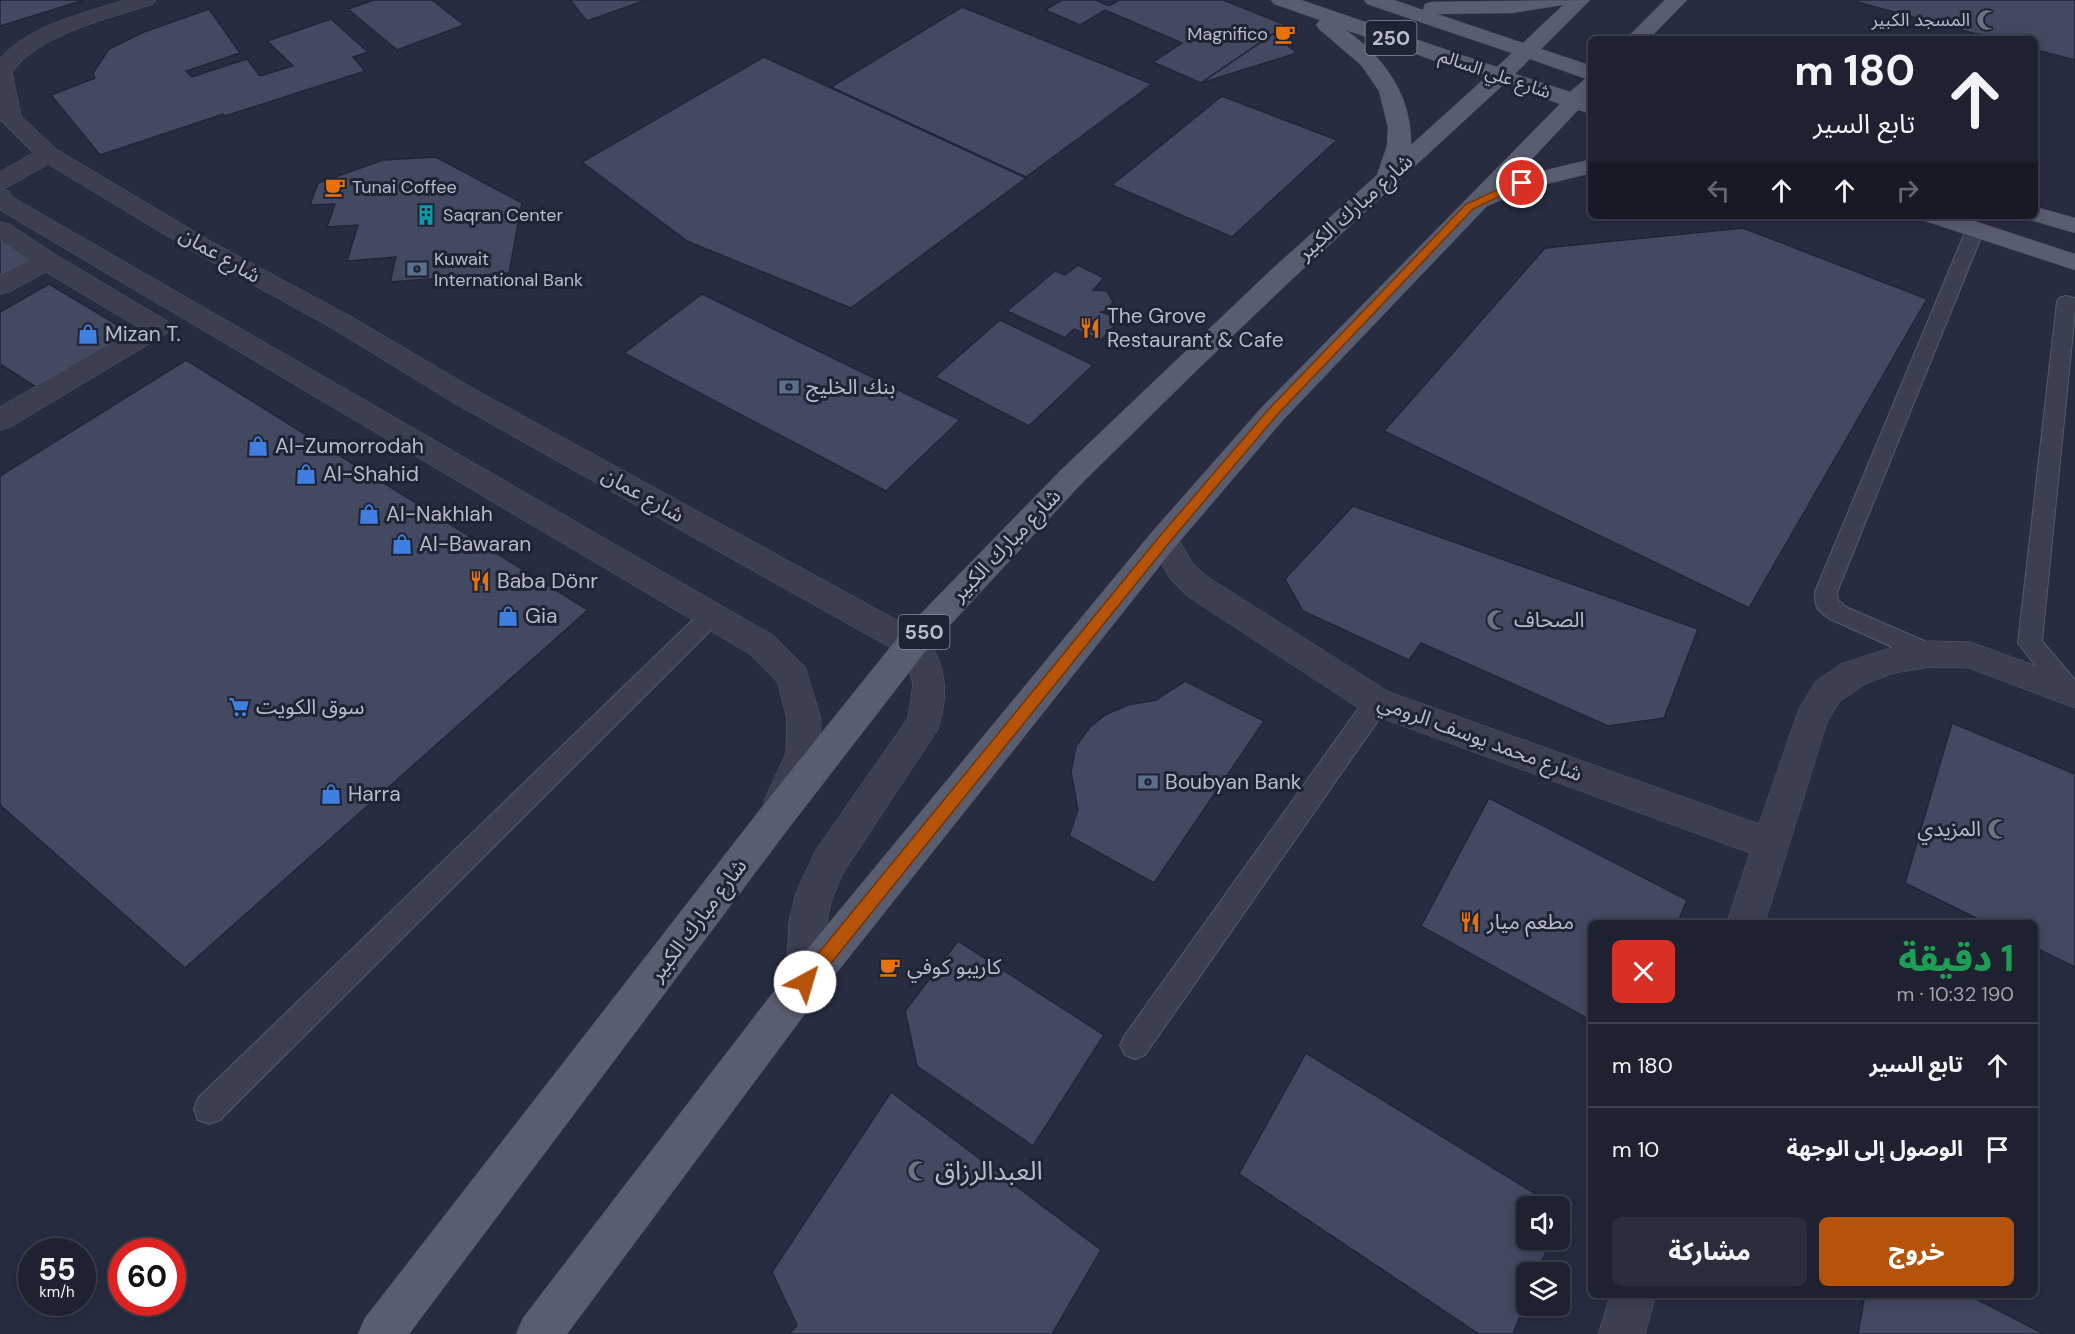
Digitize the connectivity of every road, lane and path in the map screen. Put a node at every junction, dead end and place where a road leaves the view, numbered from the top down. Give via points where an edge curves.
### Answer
1 (146, 0) edge
2 (1280, 0) edge
3 (1374, 0) edge
4 (1381, 0) edge
5 (1558, 0) edge
6 (1580, 0) edge
7 (1677, 0) edge
8 (1671, 35) dead end
9 (1639, 36) edge
10 (1526, 52) junction
11 (1588, 72) edge
12 (1, 73) edge
13 (1500, 76) junction
14 (1586, 97) edge
15 (5, 119) edge
16 (48, 154) junction
17 (1588, 167) edge
18 (1388, 177) junction
19 (0, 182) edge
20 (0, 196) edge
21 (1470, 206) junction
22 (2038, 215) edge
23 (1943, 219) edge
24 (2075, 226) edge
25 (0, 229) edge
26 (1975, 230) junction
27 (47, 261) junction
28 (2075, 262) edge
29 (0, 286) edge
30 (2075, 305) edge
31 (0, 420) edge
32 (1163, 540) junction
33 (710, 616) junction
34 (912, 644) junction
35 (1930, 654) junction
36 (2073, 694) edge
37 (1377, 702) junction
38 (775, 818) junction
39 (1770, 844) junction
40 (1747, 920) edge
41 (805, 982) junction
42 (1135, 1045) dead end
43 (209, 1109) dead end
44 (411, 1293) junction
45 (1633, 1298) edge
46 (368, 1334) edge
47 (381, 1334) edge
48 (539, 1334) edge
49 (1622, 1334) edge

1 - 12 street via 39,41 15,55
2 - 13 main road, شارع علي السالم / 250
2 - 18 main road via 1345,37 1371,61 1389,88 1399,117 1399,147
3 - 10 main road, شارع علي السالم / 250
4 - 5 main road via 1479,10
6 - 10 main road, شارع مبارك الكبير / 550
7 - 8 main road via 1671,17
7 - 9 main road
10 - 11 main road, شارع علي السالم / 250
10 - 13 main road, شارع مبارك الكبير / 550
12 - 15 street, شارع عمان
13 - 14 main road, شارع علي السالم / 250
13 - 18 main road, شارع مبارك الكبير / 550
14 - 21 main road
15 - 16 street, شارع عمان
16 - 19 street
16 - 34 street, شارع عمان via 464,396
17 - 21 main road via 1522,183
18 - 34 main road, شارع مبارك الكبير / 550 via 1080,469
20 - 33 street via 2,201
21 - 32 main road via 1273,412
22 - 24 main road
23 - 26 main road
25 - 27 street
26 - 28 main road
26 - 35 lane via 1826,592 1826,604 1838,613
27 - 29 street
27 - 31 street via 158,327
30 - 36 lane via 2066,302 2030,643
32 - 37 street, شارع محمد يوسف الرومي via 1182,572 1198,587
32 - 41 main road
33 - 38 street via 762,645 793,677 804,719 803,753
33 - 43 lane
34 - 38 main road, شارع مبارك الكبير / 550
34 - 41 street, شارع عمان via 922,654 928,670 929,706 921,729 829,862 815,893 808,922
35 - 36 street via 1970,655
35 - 39 street via 1893,660 1853,674 1828,691 1811,719
37 - 39 street, شارع محمد يوسف الرومي
37 - 42 lane
38 - 44 main road, شارع مبارك الكبير / 550
39 - 40 street
41 - 48 main road
44 - 46 main road
44 - 47 main road, شارع مبارك الكبير / 550
45 - 49 street

